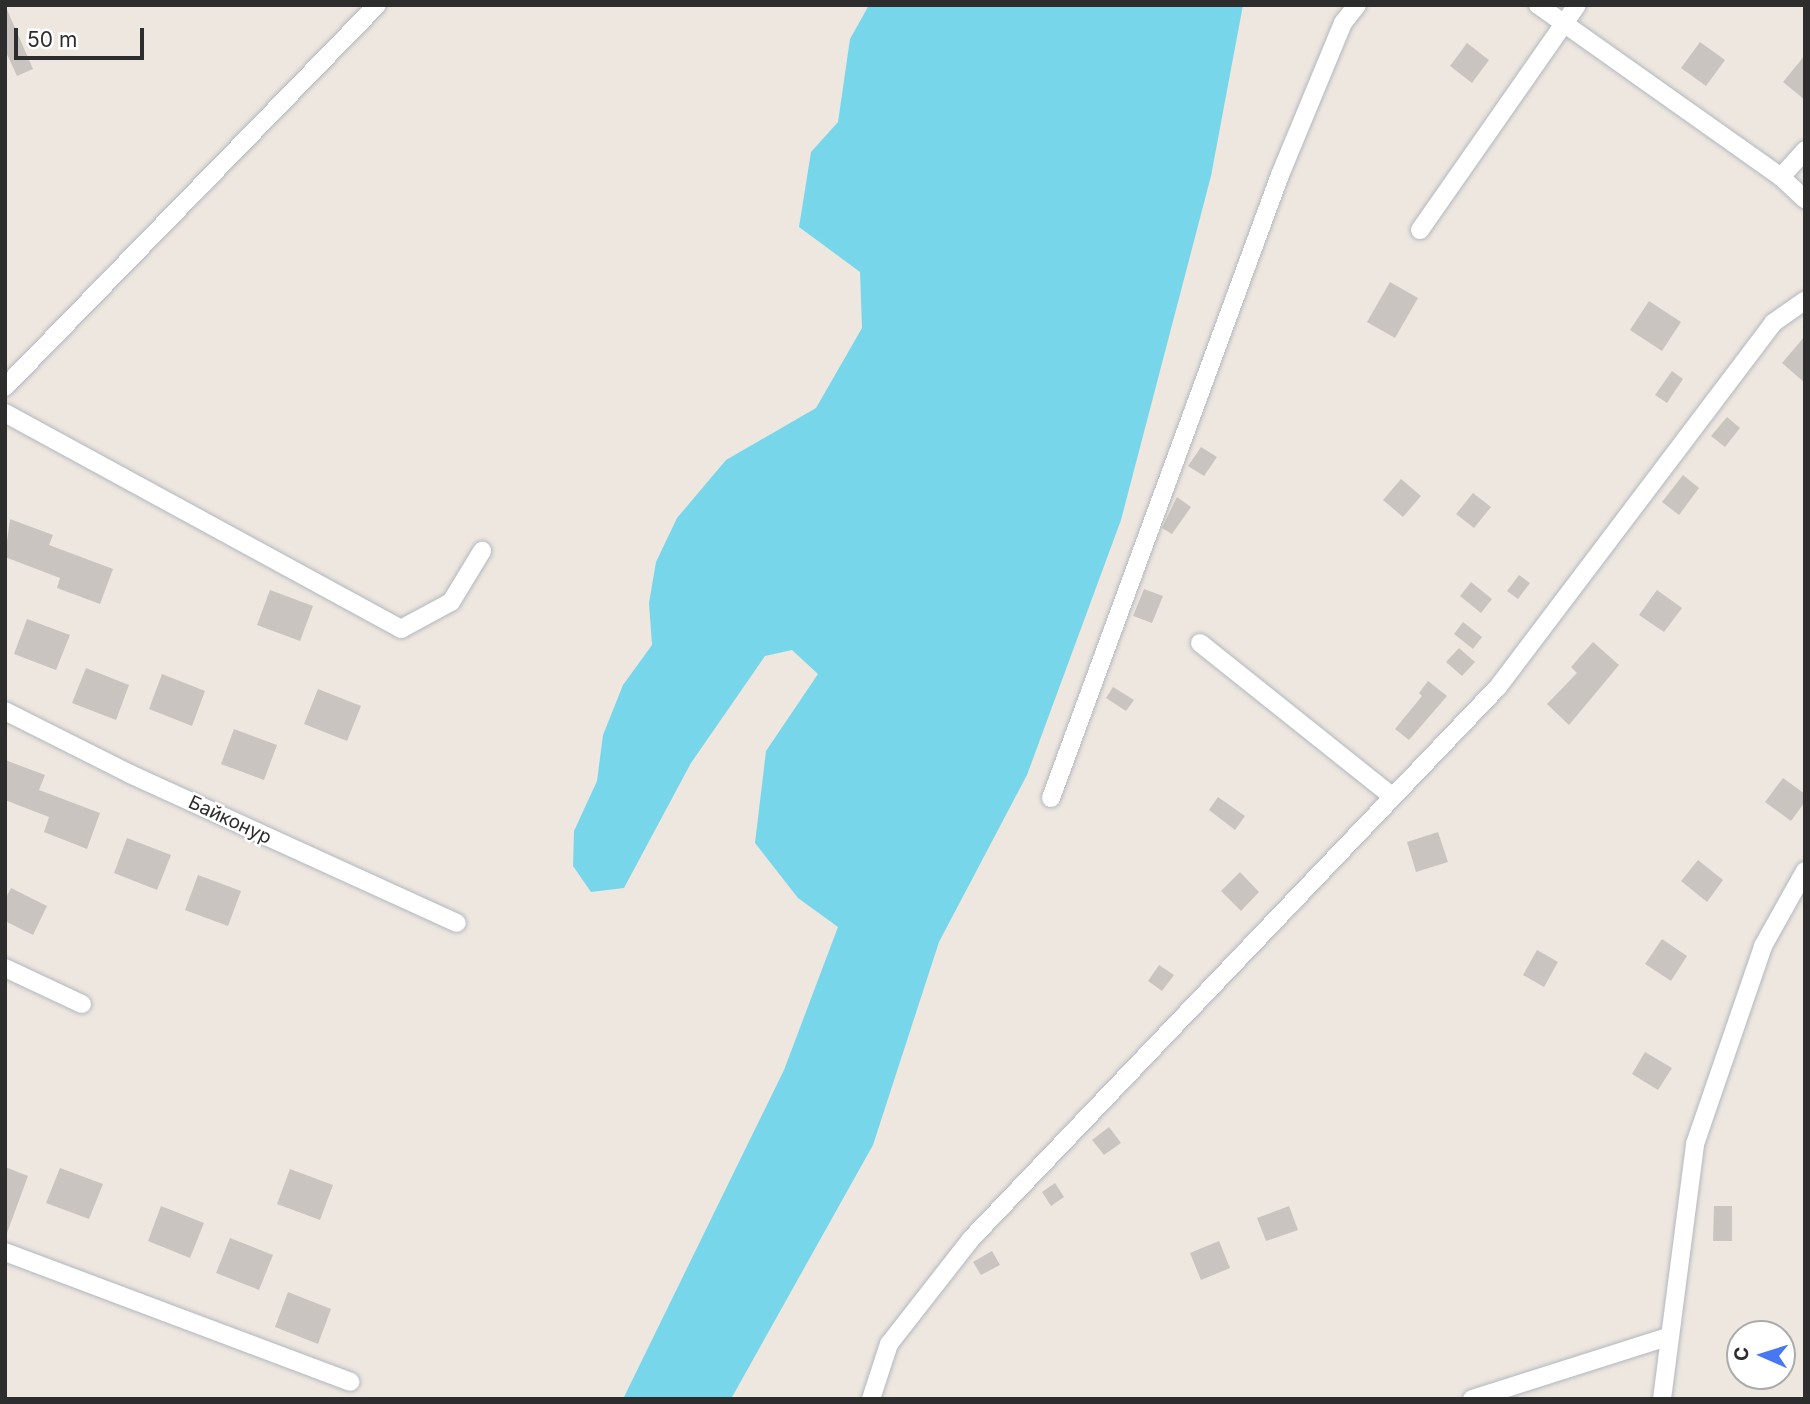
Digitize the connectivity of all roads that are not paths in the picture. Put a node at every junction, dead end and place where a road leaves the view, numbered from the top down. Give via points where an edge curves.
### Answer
1 (377, 5) edge
2 (1357, 5) edge
3 (1538, 5) edge
4 (1577, 5) edge
5 (1564, 22) junction
6 (1805, 149) edge
7 (1781, 177) junction
8 (1805, 199) edge
9 (1420, 230) dead end
10 (1805, 301) edge
11 (5, 387) edge
12 (5, 412) edge
13 (482, 551) dead end
14 (1200, 643) dead end
15 (5, 711) edge
16 (1392, 796) junction
17 (1051, 798) dead end
18 (1805, 871) edge
19 (457, 923) dead end
20 (5, 968) edge
21 (82, 1004) dead end
22 (5, 1252) edge
23 (1667, 1337) junction
24 (350, 1382) dead end
25 (871, 1399) edge
26 (1472, 1399) edge
27 (1662, 1399) edge

1 - 11 street
2 - 17 street via 1343,23 1280,175
3 - 5 street
4 - 5 street
5 - 7 street
5 - 9 street
6 - 7 street
7 - 8 street
10 - 16 street via 1773,323 1498,687
12 - 13 street via 401,629 451,602
14 - 16 street
15 - 19 street, Байконур via 130,774
16 - 25 street via 971,1240 889,1344
18 - 23 street via 1763,946 1695,1144
20 - 21 street
22 - 24 street
23 - 26 street
23 - 27 street

